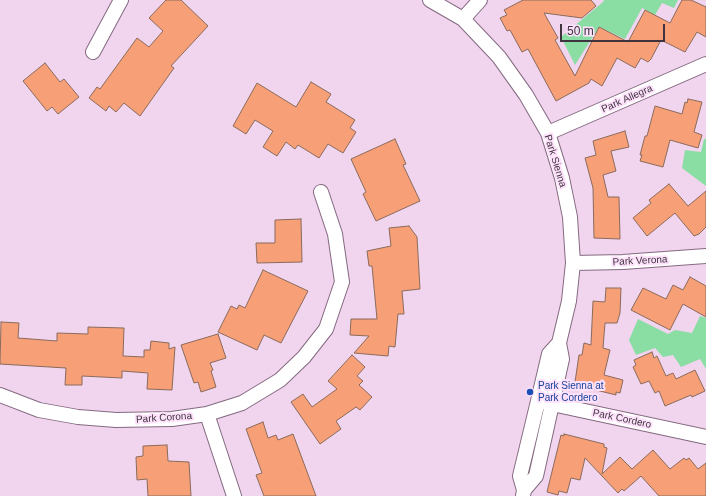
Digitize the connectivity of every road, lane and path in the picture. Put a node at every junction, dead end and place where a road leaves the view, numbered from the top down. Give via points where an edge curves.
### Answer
1 (121, 0) edge
2 (430, 0) edge
3 (480, 0) edge
4 (463, 19) junction
5 (93, 52) dead end
6 (706, 64) edge
7 (548, 134) junction
8 (320, 192) dead end
9 (706, 256) edge
10 (573, 263) junction
11 (559, 343) junction
12 (0, 395) edge
13 (538, 401) junction
14 (553, 404) junction
15 (207, 414) junction
16 (706, 437) edge
17 (523, 493) edge
18 (234, 496) edge

1 - 5 street
2 - 4 street, Park Sienna
3 - 4 street
4 - 7 street, Park Sienna via 499,57 526,95
6 - 7 street, Park Allegra
7 - 10 street, Park Sienna via 562,178 570,217
8 - 15 street, Park Corona via 335,234 342,282 326,329 304,357 280,380 242,402
9 - 10 street, Park Verona
10 - 11 street, Park Sienna via 569,302
11 - 13 street, Park Sienna via 549,354
11 - 14 street, Park Sienna via 562,359
12 - 15 street, Park Corona via 39,410 78,418 172,419
13 - 14 street, Park Cordero
13 - 17 street, Park Sienna via 520,476
14 - 16 street, Park Cordero
14 - 17 street, Park Sienna via 536,476
15 - 18 street

